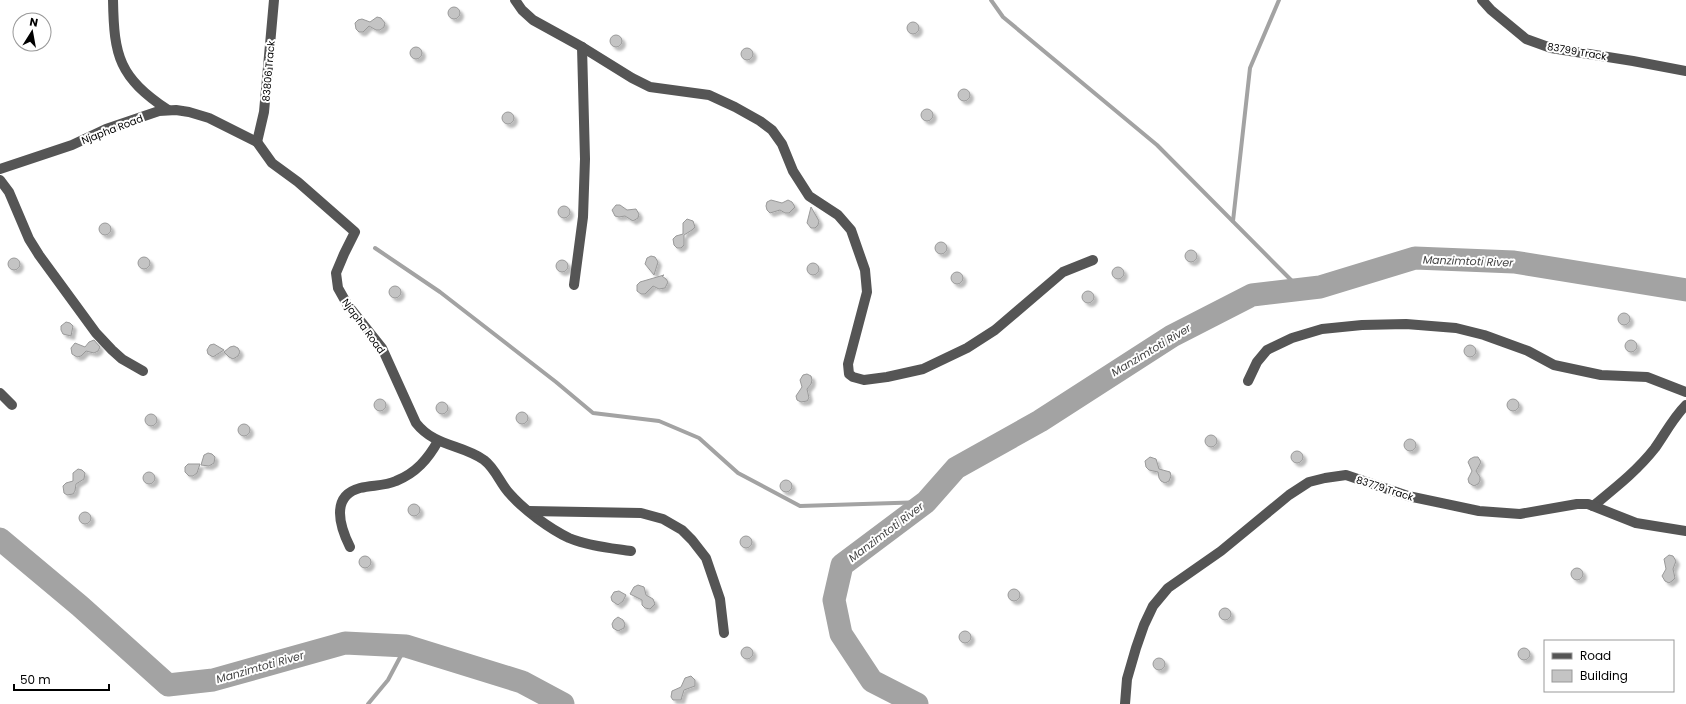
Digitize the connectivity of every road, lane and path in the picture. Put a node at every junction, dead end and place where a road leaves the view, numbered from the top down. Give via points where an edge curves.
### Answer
1 (113, 0) edge
2 (274, 0) edge
3 (515, 0) edge
4 (1482, 0) edge
5 (582, 47) junction
6 (1686, 71) edge
7 (168, 110) junction
8 (257, 142) junction
9 (0, 169) edge
10 (0, 180) edge
11 (1093, 260) dead end
12 (574, 285) dead end
13 (143, 371) dead end
14 (1248, 381) dead end
15 (1686, 392) edge
16 (0, 393) edge
17 (12, 405) dead end
18 (1686, 405) edge
19 (438, 441) junction
20 (1593, 506) junction
21 (529, 511) junction
22 (1686, 530) edge
23 (350, 547) dead end
24 (632, 552) dead end
25 (724, 633) dead end
26 (1125, 704) edge

1 - 7 street via 114,36 124,67 143,92
2 - 8 street, 83806 Track via 264,112
3 - 5 street via 533,20
4 - 6 street, 83799 Track via 1526,39 1551,48
5 - 11 street via 650,87 709,95 735,107 772,130 782,144 793,171 806,192 819,204 838,215 851,230 865,270 867,292 848,364 849,374 853,377 864,380 923,369 967,348 995,330 1063,272
5 - 12 street via 583,217
7 - 8 street, Njapha Road via 189,112 209,118
7 - 9 street, Njapha Road via 106,129 72,145
8 - 19 street, Njapha Road via 272,163 298,182 355,232 336,273 338,288 347,304 382,348 416,423 423,432
10 - 13 street via 9,192 29,239 39,255 96,333 122,359
14 - 15 street via 1257,362 1267,350 1292,338 1322,329 1406,324 1456,328 1528,351 1554,365 1601,375 1648,377
16 - 17 street
18 - 20 street via 1655,448 1630,476
19 - 21 street, Njapha Road via 483,459 491,465 509,493
19 - 23 street via 428,457 409,475 396,481 360,488 344,498 340,519 342,532
20 - 22 street, 83779 Track via 1636,523
20 - 26 street, 83779 Track via 1577,504 1520,514 1479,511 1408,496 1346,475 1309,482 1289,495 1221,551 1168,588 1153,606 1134,654 1127,679
21 - 24 street, Njapha Road via 570,538
21 - 25 street via 641,513 663,519 682,530 706,558 720,599

